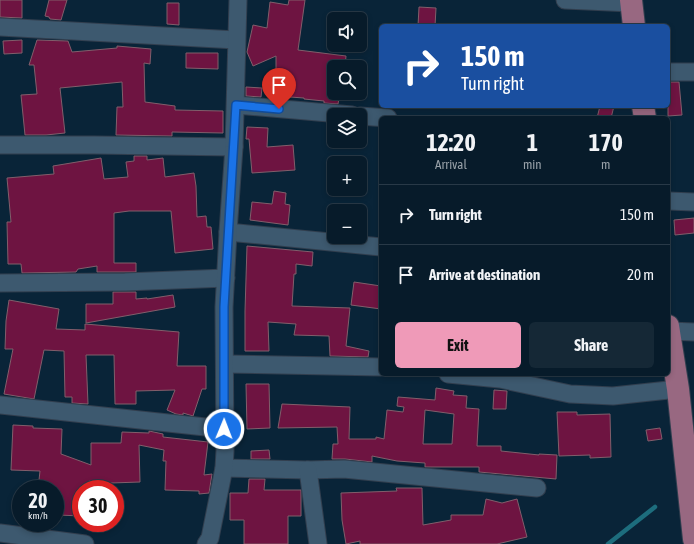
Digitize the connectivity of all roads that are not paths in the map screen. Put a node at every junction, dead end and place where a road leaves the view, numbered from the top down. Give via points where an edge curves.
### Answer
1 (238, 0) edge
2 (565, 0) edge
3 (632, 2) edge
4 (634, 24) edge
5 (0, 27) edge
6 (236, 40) junction
7 (670, 72) edge
8 (694, 72) edge
9 (236, 105) junction
10 (327, 113) edge
11 (367, 116) edge
12 (379, 117) edge
13 (0, 145) edge
14 (234, 147) junction
15 (670, 201) edge
16 (694, 202) edge
17 (228, 232) junction
18 (379, 246) edge
19 (226, 278) junction
20 (0, 283) edge
21 (670, 329) edge
22 (694, 332) edge
23 (670, 341) edge
24 (225, 364) junction
25 (379, 367) edge
26 (465, 376) edge
27 (678, 389) junction
28 (0, 405) edge
29 (224, 429) junction
30 (224, 468) junction
31 (308, 470) junction
32 (537, 488) dead end
33 (0, 533) edge
34 (694, 539) edge
35 (85, 544) edge
36 (206, 544) edge
37 (318, 544) edge

1 - 6 street
2 - 3 street
3 - 4 main road
5 - 6 street
6 - 9 street
7 - 8 street
9 - 10 street
9 - 14 street
11 - 12 street
13 - 14 street
14 - 17 street
15 - 16 street
17 - 18 street
17 - 19 street
19 - 20 street
19 - 24 street
21 - 22 street
23 - 27 main road
24 - 25 street
24 - 29 street
26 - 27 street via 570,394 613,396
27 - 34 main road
28 - 29 street
29 - 30 street
30 - 31 street
30 - 36 street via 210,538
31 - 32 street via 344,469
31 - 37 street
33 - 35 street

